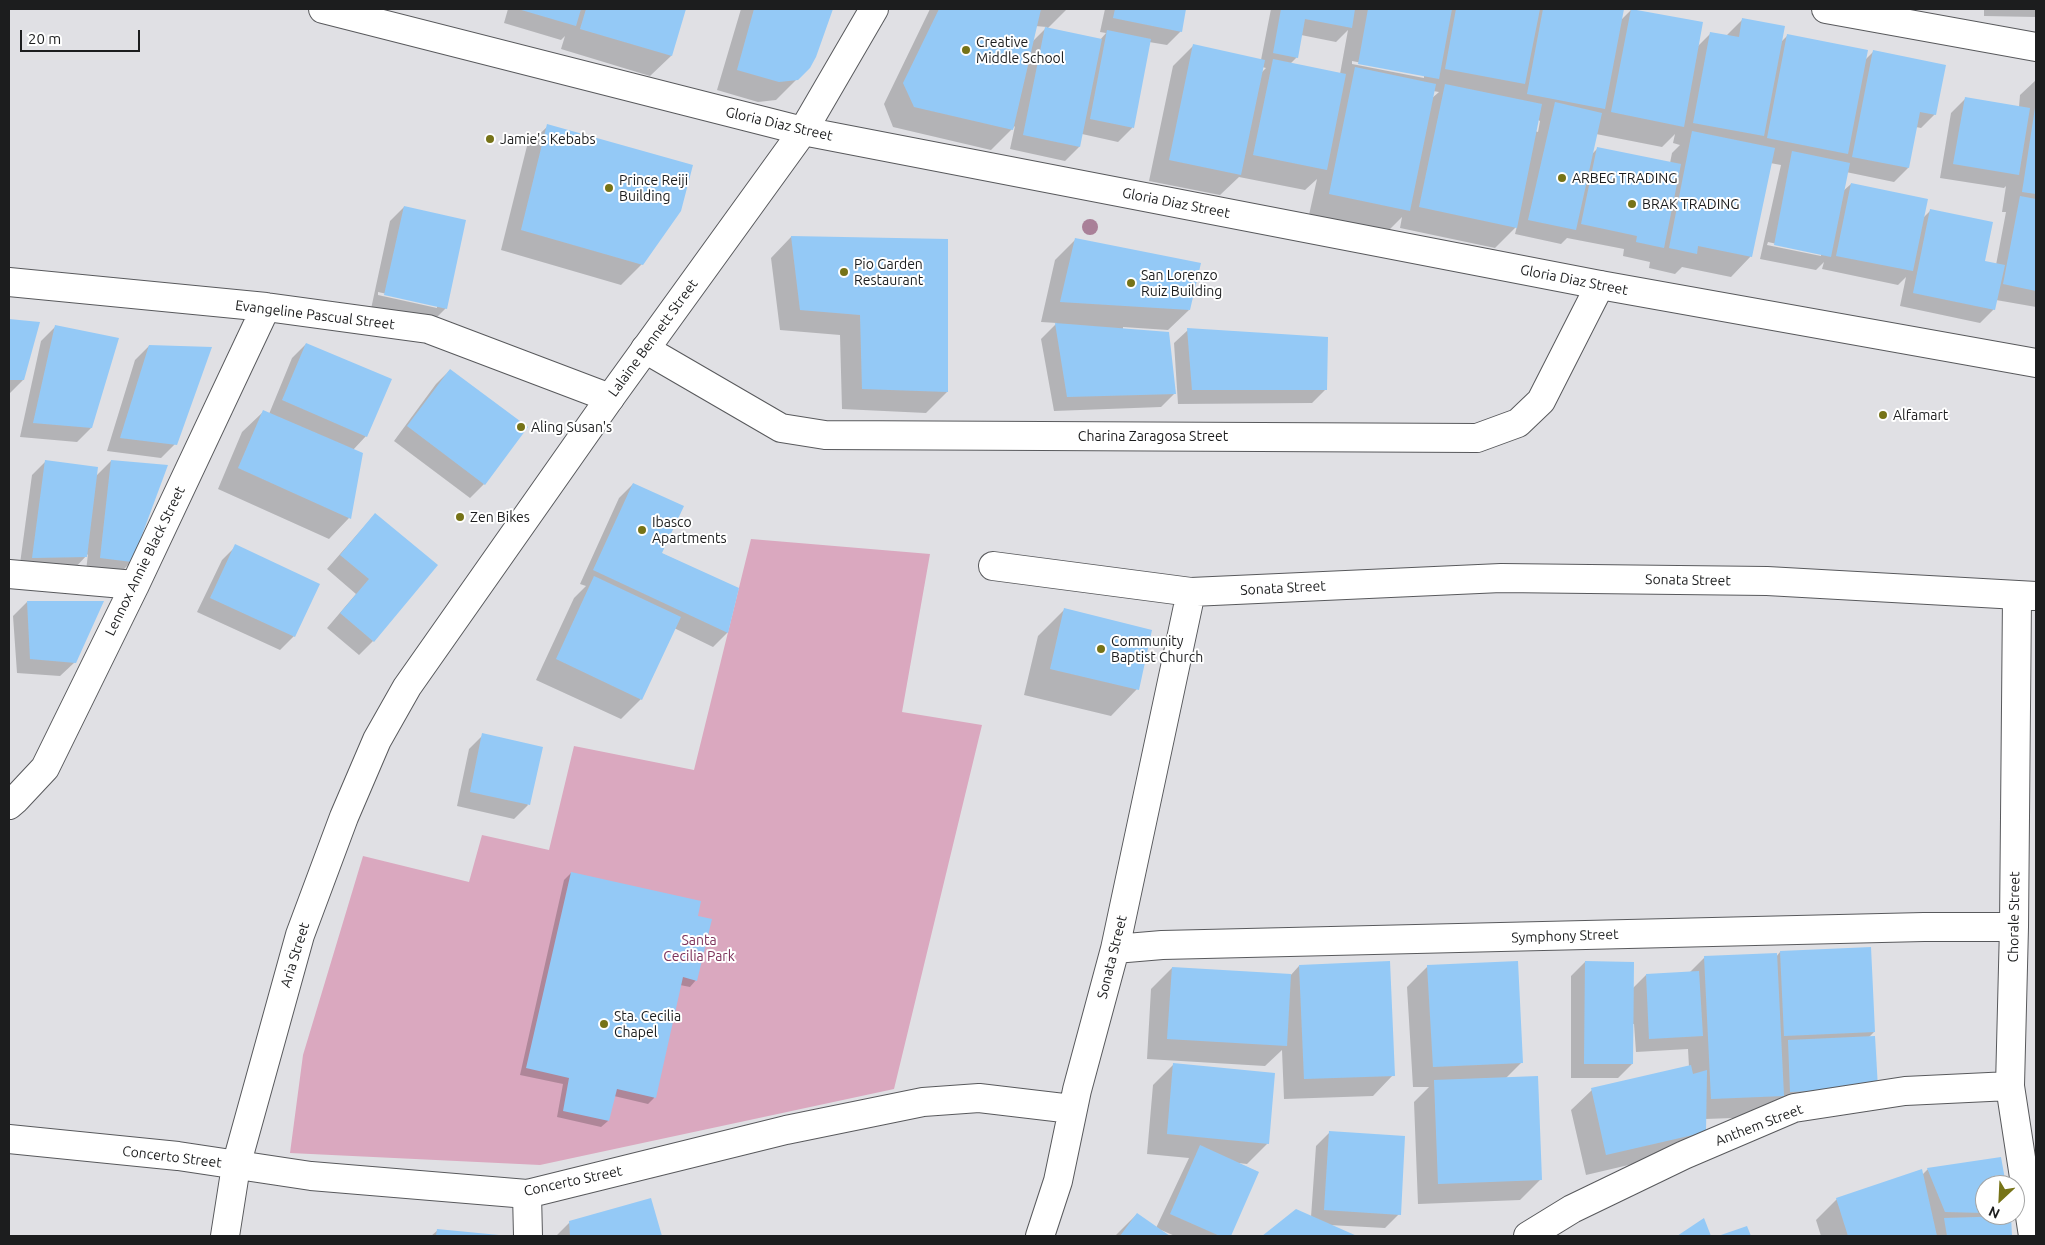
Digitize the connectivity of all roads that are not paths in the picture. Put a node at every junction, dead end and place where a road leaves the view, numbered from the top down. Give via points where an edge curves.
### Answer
1 (323, 9) edge
2 (874, 9) edge
3 (1834, 10) edge
4 (2036, 47) edge
5 (803, 131) junction
6 (9, 282) edge
7 (1600, 286) junction
8 (266, 307) junction
9 (645, 349) junction
10 (2036, 363) edge
11 (610, 398) junction
12 (993, 566) dead end
13 (9, 574) edge
14 (135, 585) junction
15 (1191, 592) junction
16 (2027, 596) edge
17 (407, 687) joint
18 (9, 805) edge
19 (2014, 927) junction
20 (1115, 949) junction
21 (2010, 1086) junction
22 (1072, 1109) junction
23 (9, 1139) edge
24 (236, 1166) junction
25 (527, 1194) junction
26 (225, 1236) edge
27 (528, 1236) edge
28 (1040, 1236) edge
29 (1528, 1236) edge
30 (2033, 1236) edge

1 - 5 street, Gloria Diaz Street
2 - 5 street, Lalaine Bennett Street
3 - 4 street
5 - 7 street, Gloria Diaz Street
5 - 9 street, Lalaine Bennett Street
6 - 8 street, Evangeline Pascual Street
7 - 9 street, Charina Zaragosa Street via 1541,402 1518,423 1476,438 825,435 780,428
7 - 10 street, Gloria Diaz Street
8 - 11 street, Evangeline Pascual Street via 428,329
8 - 14 street, Lennox Annie Black Street
9 - 11 street, Lalaine Bennett Street
11 - 17 street, Lalaine Bennett Street
12 - 15 street
13 - 14 street
14 - 18 street, Lennox Annie Black Street via 45,768
15 - 16 street, Sonata Street via 1501,578 1767,582
15 - 20 street, Sonata Street
16 - 19 street, Chorale Street
17 - 24 street, Aria Street via 377,740 300,935
19 - 20 street, Symphony Street via 1172,945
19 - 21 street, Chorale Street
20 - 22 street, Sonata Street
21 - 29 street, Anthem Street via 1905,1091 1794,1108 1572,1209
21 - 30 street, Chorale Street
22 - 25 street, Concerto Street via 979,1098 924,1102 786,1130
22 - 28 street, Sonata Street via 1058,1181
23 - 24 street, Concerto Street via 178,1156
24 - 25 street, Concerto Street via 311,1176
24 - 26 street, Aria Street
25 - 27 street

